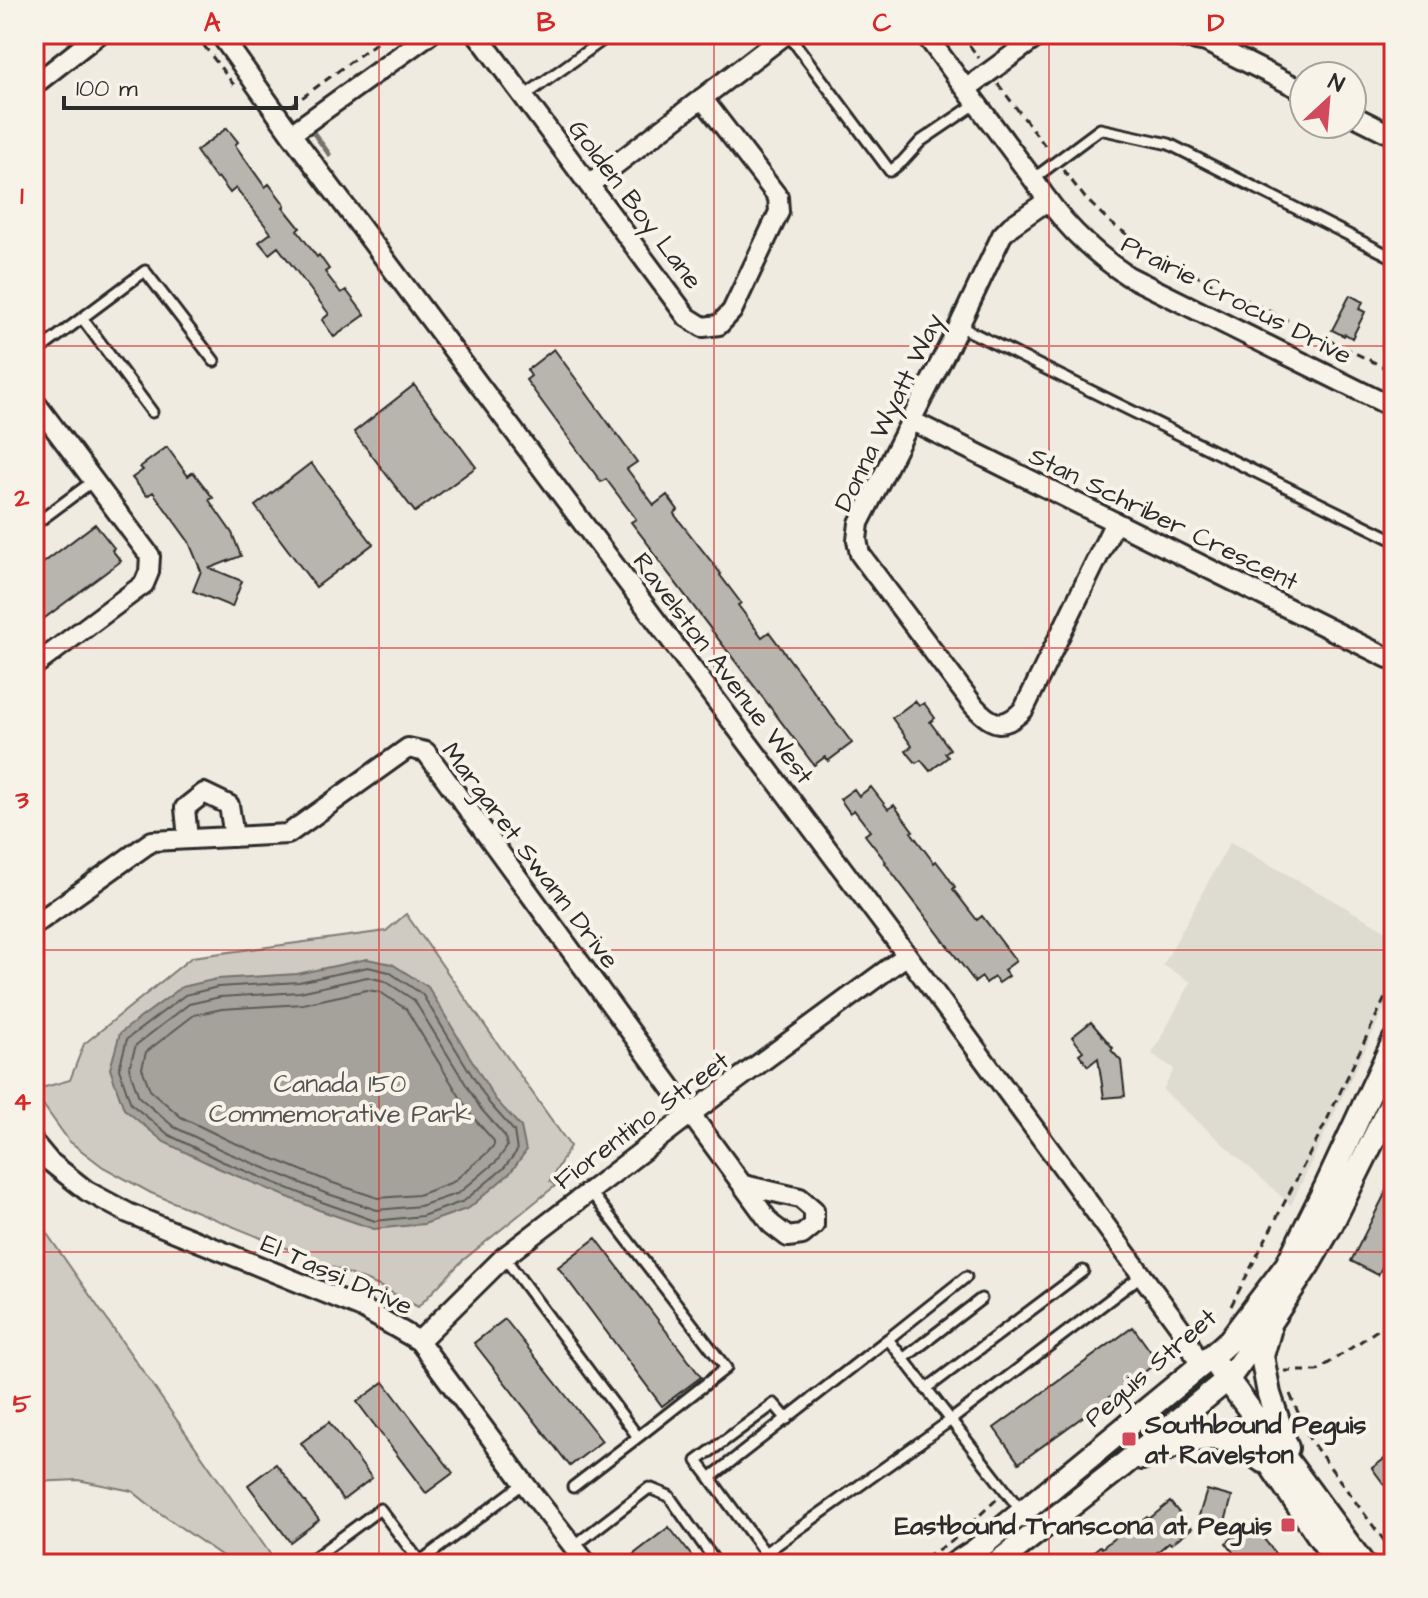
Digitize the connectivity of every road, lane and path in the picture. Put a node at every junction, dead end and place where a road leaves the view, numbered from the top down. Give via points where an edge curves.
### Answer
1 (99, 34) edge
2 (195, 34) edge
3 (220, 34) edge
4 (388, 34) edge
5 (430, 34) edge
6 (477, 34) edge
7 (611, 34) edge
8 (787, 34) edge
9 (925, 34) edge
10 (961, 34) edge
11 (1041, 34) edge
12 (1165, 34) edge
13 (989, 72) junction
14 (1288, 83) edge
15 (34, 85) edge
16 (239, 91) dead end
17 (972, 96) junction
18 (523, 97) junction
19 (702, 98) junction
20 (278, 116) junction
21 (1368, 123) edge
22 (291, 134) junction
23 (1394, 136) edge
24 (1056, 161) junction
25 (1033, 179) junction
26 (589, 185) junction
27 (1047, 201) junction
28 (1394, 258) edge
29 (82, 318) junction
30 (959, 326) junction
31 (34, 354) edge
32 (214, 361) dead end
33 (1394, 372) edge
34 (34, 401) edge
35 (1393, 407) edge
36 (152, 412) dead end
37 (912, 421) junction
38 (93, 481) junction
39 (1115, 522) junction
40 (34, 525) edge
41 (1394, 540) edge
42 (1394, 658) edge
43 (34, 666) edge
44 (234, 837) junction
45 (188, 839) junction
46 (34, 925) edge
47 (907, 955) junction
48 (1394, 979) edge
49 (1394, 1041) edge
50 (1394, 1098) edge
51 (692, 1113) junction
52 (34, 1143) edge
53 (744, 1185) dead end
54 (590, 1191) junction
55 (504, 1257) junction
56 (1083, 1271) dead end
57 (1142, 1275) junction
58 (966, 1277) dead end
59 (981, 1299) dead end
60 (1231, 1307) dead end
61 (1272, 1319) junction
62 (1394, 1327) edge
63 (888, 1339) junction
64 (419, 1341) junction
65 (903, 1359) junction
66 (1206, 1362) junction
67 (1280, 1371) dead end
68 (1222, 1384) junction
69 (1286, 1385) dead end
70 (926, 1389) junction
71 (787, 1419) junction
72 (951, 1420) junction
73 (736, 1432) junction
74 (638, 1437) junction
75 (749, 1448) junction
76 (1123, 1465) junction
77 (1271, 1466) junction
78 (1295, 1472) junction
79 (710, 1478) junction
80 (524, 1483) junction
81 (573, 1487) dead end
82 (1022, 1512) junction
83 (574, 1546) junction
84 (765, 1553) junction
85 (1394, 1554) edge
86 (979, 1557) edge
87 (418, 1563) edge
88 (306, 1564) edge
89 (587, 1564) edge
90 (717, 1564) edge
91 (774, 1564) edge
92 (955, 1564) edge
93 (996, 1564) edge
94 (1171, 1564) edge
95 (1210, 1564) edge
96 (1338, 1564) edge
97 (1363, 1564) edge

1 - 15 street
2 - 16 path
3 - 20 street, Ravelston Avenue West
4 - 20 path
5 - 22 street
6 - 18 street, Golden Boy Lane
7 - 18 lane
8 - 17 lane via 890,171
8 - 19 street
9 - 17 street, Prairie Crocus Drive
10 - 13 path
11 - 13 street
12 - 14 street via 1206,42
13 - 17 street
13 - 24 path
17 - 25 street, Prairie Crocus Drive
18 - 26 street, Golden Boy Lane
19 - 26 street
19 - 26 street, Golden Boy Lane via 778,197 779,212 732,311 719,325 703,327 687,317
20 - 22 street, Ravelston Avenue West
21 - 23 street
22 - 47 street, Ravelston Avenue West
24 - 25 lane
24 - 28 lane via 1100,129 1169,144
24 - 33 path via 1112,224 1166,261
25 - 27 street, Prairie Crocus Drive
27 - 30 street, Donna Wyatt Way via 1002,235
27 - 35 street, Prairie Crocus Drive via 1101,259 1128,276
29 - 31 lane
29 - 32 lane via 145,271
29 - 36 lane
30 - 37 street, Donna Wyatt Way
30 - 41 lane
34 - 38 street
37 - 39 street, Stan Schriber Crescent
37 - 39 street, Donna Wyatt Way via 859,523 860,554 984,717 999,724 1024,709
38 - 40 lane
38 - 43 street via 150,556 149,572 144,584
39 - 42 street, Stan Schriber Crescent
44 - 45 street, Margaret Swann Drive
44 - 45 street via 229,805 204,793 185,808
44 - 51 street, Margaret Swann Drive via 288,834 408,748 426,752
45 - 46 street, Margaret Swann Drive via 152,841
47 - 51 street, Fiorentino Street
47 - 57 street, Ravelston Avenue West
48 - 60 path
49 - 66 street, Peguis Street via 1287,1265 1230,1340
50 - 61 street, Peguis Street via 1330,1227
51 - 53 street, Margaret Swann Drive
51 - 54 street, Fiorentino Street
52 - 64 street, El Tassi Drive via 87,1191 115,1206 362,1308
54 - 55 street, Fiorentino Street
54 - 74 lane via 726,1368
55 - 64 street, Fiorentino Street
55 - 74 lane
56 - 70 lane
57 - 66 street, Ravelston Avenue West
57 - 72 lane
58 - 63 lane
59 - 65 lane
61 - 68 street, Peguis Street
61 - 78 street via 1262,1356
62 - 67 path via 1382,1327 1317,1371
63 - 65 lane
63 - 71 lane
64 - 80 street, El Tassi Drive
65 - 70 lane
66 - 68 street
66 - 82 street, Peguis Street
68 - 76 street, Peguis Street
68 - 77 street
68 - 78 street
69 - 85 path via 1310,1440
70 - 72 lane
71 - 73 lane via 774,1404
71 - 75 lane
72 - 82 lane
72 - 84 lane
73 - 75 lane
73 - 79 lane via 697,1461
74 - 81 lane
75 - 79 lane
76 - 77 street via 1213,1438 1241,1447
76 - 93 street, Peguis Street
77 - 96 street
78 - 97 street
79 - 84 lane
80 - 83 street, El Tassi Drive
80 - 87 lane
82 - 86 street, Peguis Street
83 - 89 street, El Tassi Drive
83 - 90 lane via 649,1488 669,1496
84 - 91 lane
86 - 92 street, Peguis Street
87 - 88 lane via 380,1509
94 - 95 lane via 1195,1557

